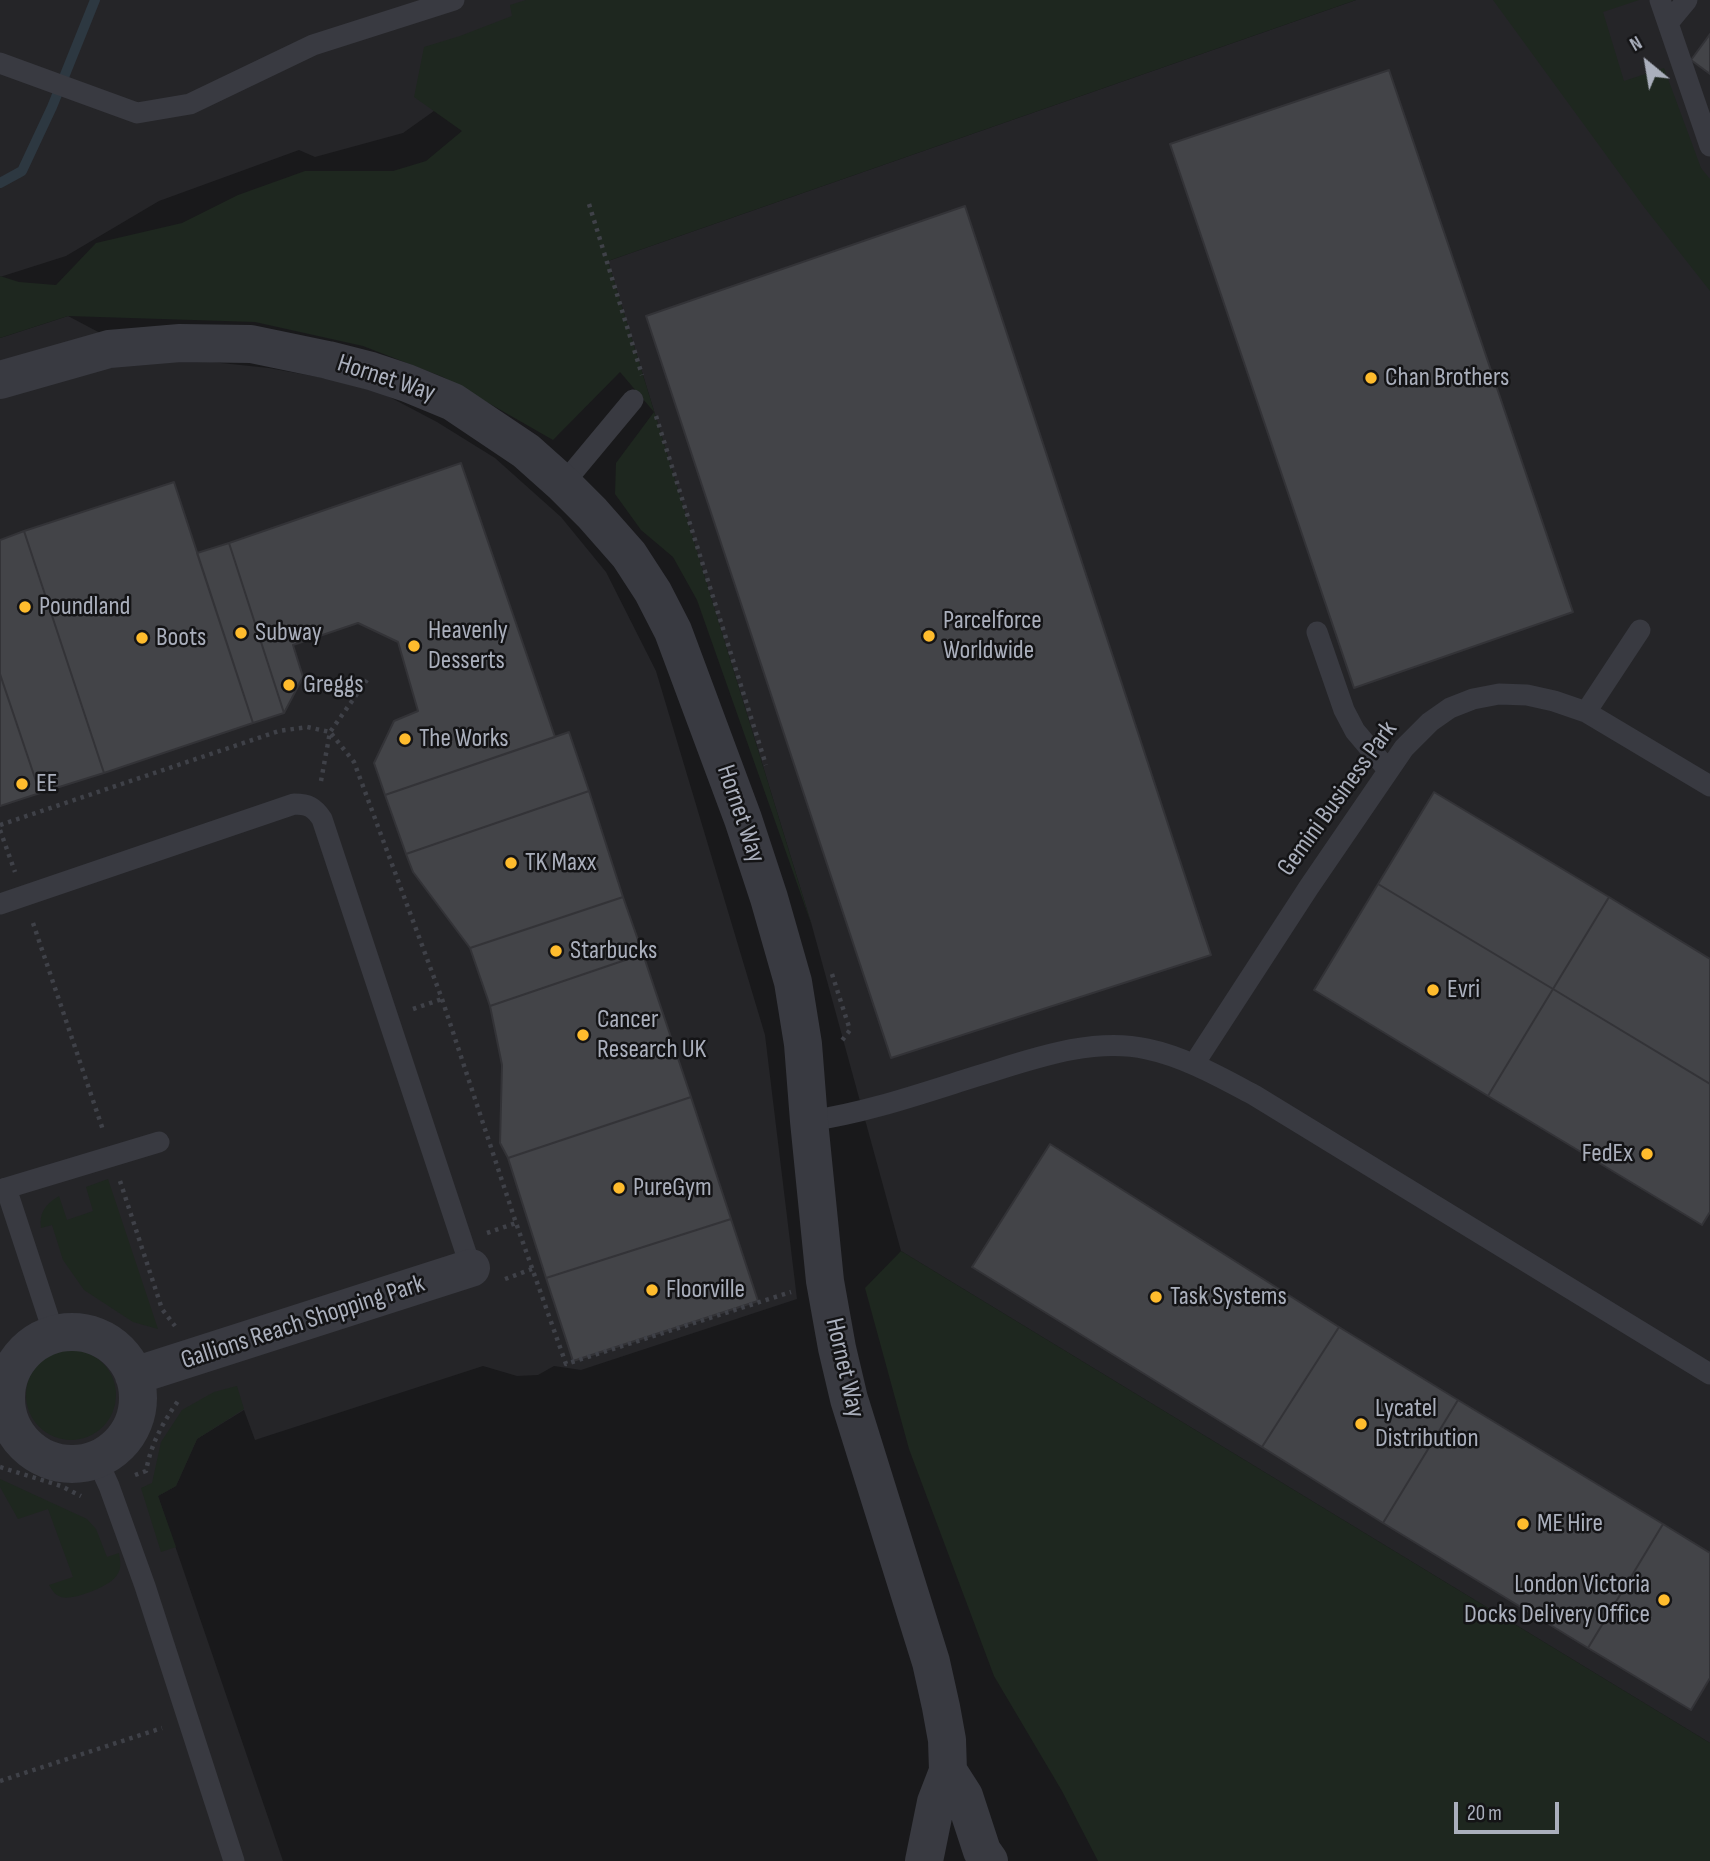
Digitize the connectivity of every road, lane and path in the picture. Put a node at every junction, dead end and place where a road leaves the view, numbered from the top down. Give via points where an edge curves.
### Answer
1 (454, 0) edge
2 (1660, 0) edge
3 (1688, 0) edge
4 (1668, 23) junction
5 (0, 63) edge
6 (1710, 146) edge
7 (589, 204) dead end
8 (643, 377) dead end
9 (0, 380) edge
10 (642, 402) joint
11 (563, 484) junction
12 (1640, 630) dead end
13 (1317, 632) dead end
14 (367, 680) dead end
15 (1586, 712) junction
16 (1388, 770) junction
17 (769, 777) dead end
18 (1710, 786) edge
19 (316, 810) junction
20 (0, 830) edge
21 (24, 896) junction
22 (0, 904) edge
23 (828, 964) dead end
24 (1194, 1064) junction
25 (808, 1103) junction
26 (159, 1142) dead end
27 (112, 1155) junction
28 (3, 1189) edge
29 (471, 1268) joint
30 (825, 1281) junction
31 (54, 1334) junction
32 (180, 1334) dead end
33 (566, 1364) dead end
34 (1710, 1374) edge
35 (134, 1376) junction
36 (182, 1394) dead end
37 (3, 1414) edge
38 (97, 1460) junction
39 (0, 1467) edge
40 (146, 1471) dead end
41 (82, 1496) dead end
42 (188, 1720) junction
43 (948, 1770) junction
44 (0, 1781) edge
45 (234, 1861) edge
46 (924, 1861) edge
47 (989, 1861) edge

1 - 5 lane via 313,45 190,104 137,113
2 - 4 lane
3 - 4 lane
4 - 6 lane
7 - 8 path
9 - 11 street, Hornet Way via 109,349 251,344 371,371 453,402 526,451
10 - 11 lane
10 - 17 path
11 - 25 street, Hornet Way via 629,555 673,631 743,819 793,982
12 - 15 lane
13 - 16 lane via 1344,710 1355,731
14 - 19 path via 330,732
15 - 16 lane, Gemini Business Park via 1527,695 1473,699 1430,722
15 - 18 lane, Gemini Business Park
16 - 24 lane, Gemini Business Park
19 - 21 lane via 294,804
19 - 29 lane
20 - 21 path
21 - 22 lane
21 - 27 path
23 - 25 path via 849,1030
24 - 25 lane via 1146,1048 1078,1048 829,1118
24 - 34 lane via 1312,1129
25 - 30 street, Hornet Way
26 - 27 lane
27 - 28 lane
27 - 32 path via 162,1309
28 - 31 lane
29 - 35 street, Gallions Reach Shopping Park
30 - 33 path
30 - 43 street, Hornet Way via 849,1399 931,1662
31 - 35 street via 74,1332 111,1345
31 - 37 street via 21,1356 10,1373
35 - 38 street via 136,1416 114,1449
36 - 40 path via 161,1424
37 - 38 street via 25,1446 41,1457 59,1464
38 - 42 lane
39 - 41 path
42 - 44 path
42 - 45 lane
43 - 46 street, Hornet Way
43 - 47 street, Hornet Way via 964,1796

